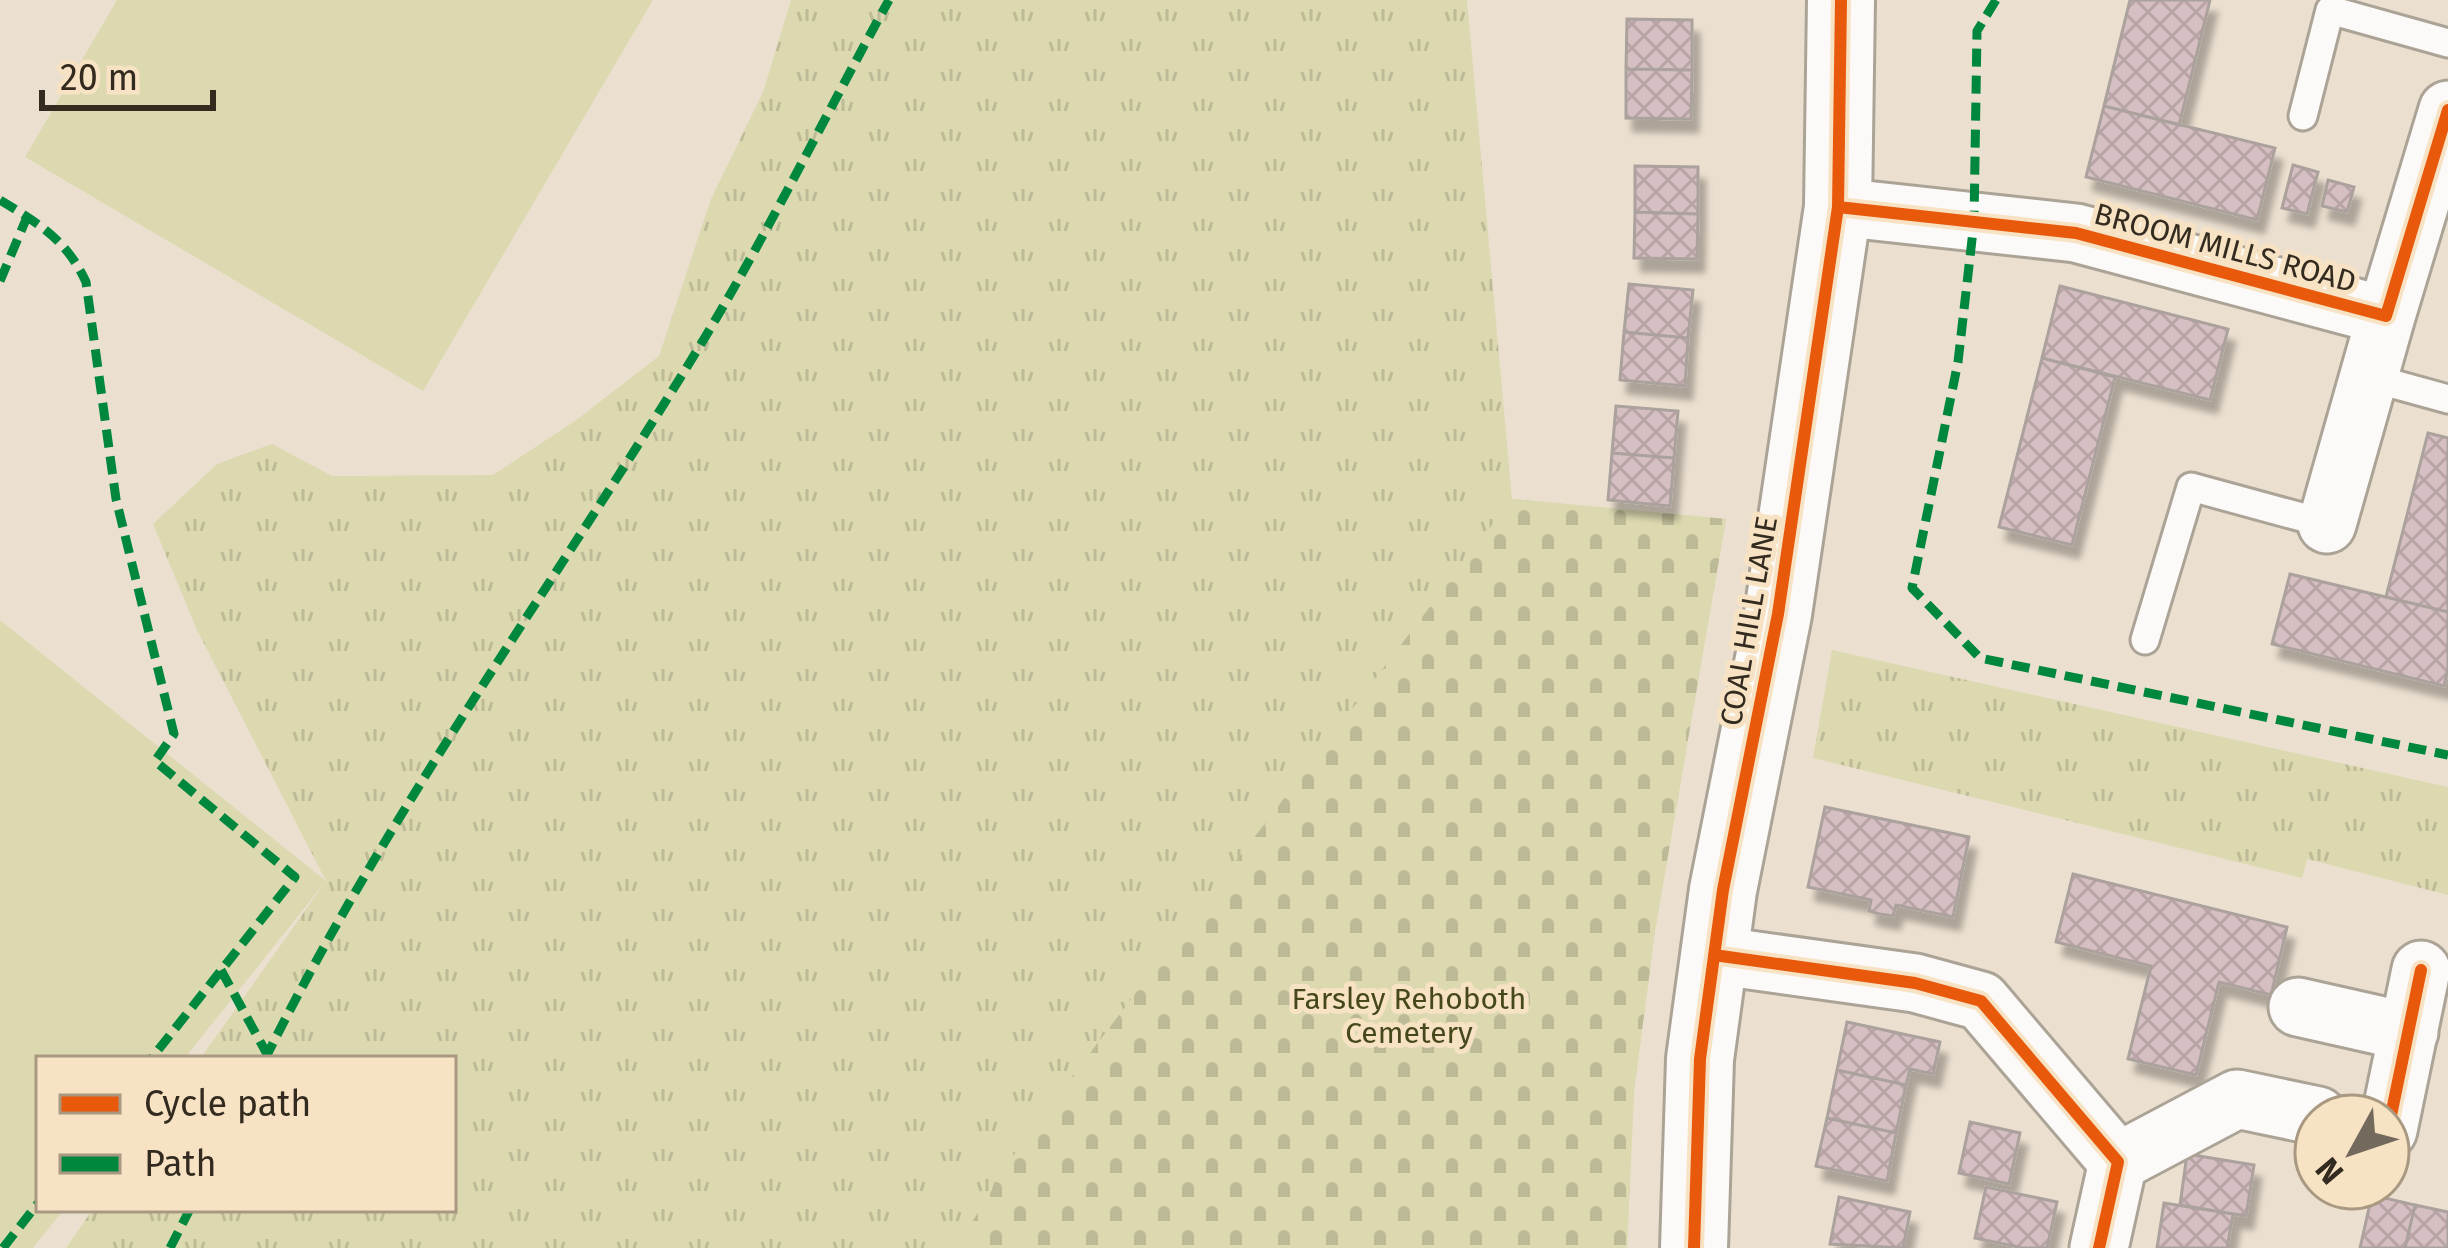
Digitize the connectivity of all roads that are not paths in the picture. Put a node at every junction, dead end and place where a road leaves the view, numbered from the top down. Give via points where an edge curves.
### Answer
1 (1841, 0) edge
2 (2448, 44) edge
3 (2448, 110) edge
4 (2303, 116) dead end
5 (1838, 206) junction
6 (2386, 316) junction
7 (2368, 377) junction
8 (2448, 400) edge
9 (2327, 524) joint
10 (2145, 640) dead end
11 (1714, 955) junction
12 (2421, 970) dead end
13 (2298, 1007) dead end
14 (2409, 1032) junction
15 (2396, 1092) edge
16 (2292, 1111) edge
17 (2118, 1162) junction
18 (1694, 1248) edge
19 (2099, 1248) edge

1 - 5 street, COAL HILL LANE
2 - 4 lane via 2330,10
3 - 6 street, BROOM MILLS ROAD
5 - 6 street, BROOM MILLS ROAD via 2076,233
5 - 11 street, COAL HILL LANE via 1778,614
6 - 7 street, BROOM MILLS ROAD
7 - 8 lane
7 - 9 street, BROOM MILLS ROAD
9 - 10 lane via 2192,487
11 - 17 street via 1915,982 1981,1001
11 - 18 street, COAL HILL LANE via 1700,1059
12 - 14 street
13 - 14 street
14 - 15 street
16 - 17 street via 2237,1100
17 - 19 street

